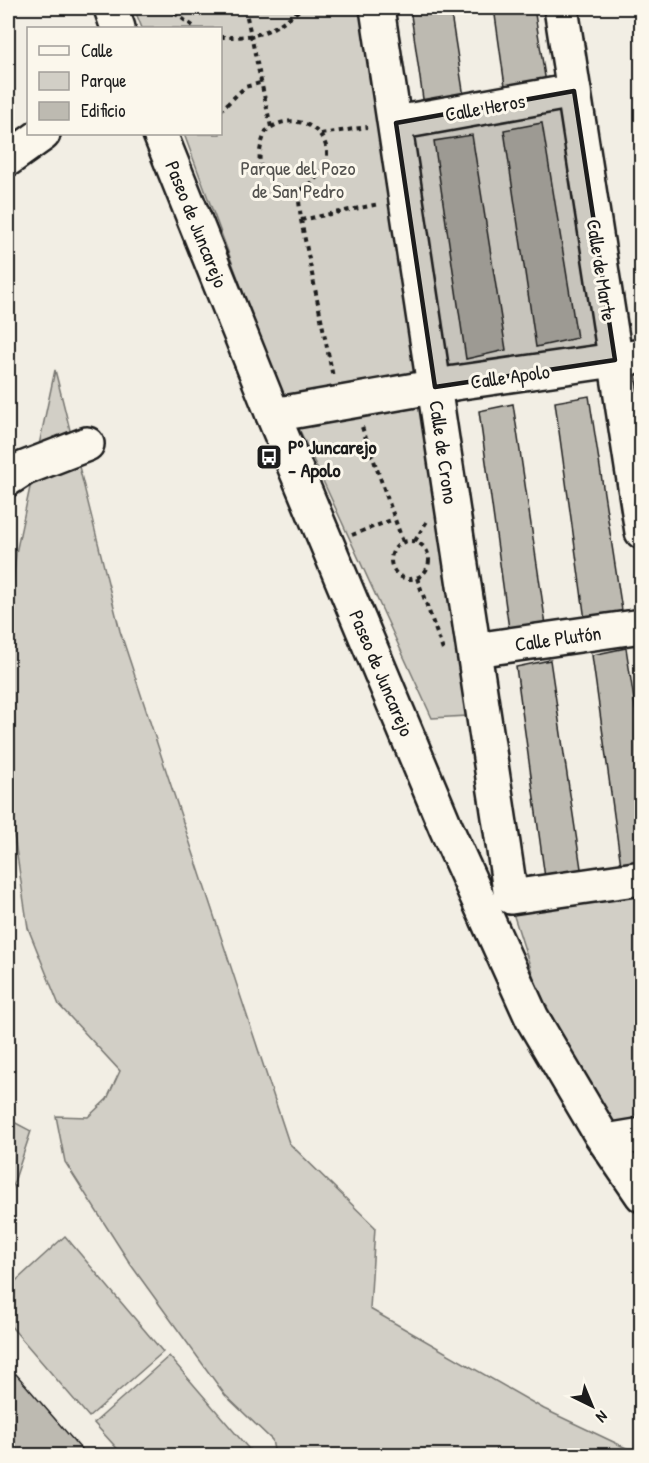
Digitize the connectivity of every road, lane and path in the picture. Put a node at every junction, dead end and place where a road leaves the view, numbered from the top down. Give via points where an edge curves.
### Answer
1 (111, 8) edge
2 (167, 8) edge
3 (245, 8) edge
4 (302, 8) edge
5 (377, 8) edge
6 (561, 8) edge
7 (118, 27) edge
8 (195, 27) edge
9 (222, 37) edge
10 (250, 38) junction
11 (260, 83) junction
12 (574, 91) junction
13 (222, 109) edge
14 (386, 124) junction
15 (271, 127) junction
16 (321, 134) junction
17 (42, 135) edge
18 (159, 135) edge
19 (8, 159) edge
20 (298, 191) junction
21 (407, 198) junction
22 (301, 220) junction
23 (628, 358) edge
24 (435, 387) junction
25 (338, 404) junction
26 (273, 415) junction
27 (87, 444) dead end
28 (8, 479) edge
29 (394, 519) junction
30 (642, 532) edge
31 (403, 542) junction
32 (328, 544) junction
33 (417, 578) junction
34 (642, 626) edge
35 (475, 650) junction
36 (642, 878) edge
37 (642, 1135) edge
38 (606, 1141) junction
39 (642, 1195) edge

1 - 7 street
2 - 8 path
3 - 10 path
4 - 10 path via 273,29
5 - 14 street, Calle de Crono
6 - 12 street, Calle de Marte
9 - 10 path
10 - 11 path
11 - 13 path via 245,87
11 - 15 path
12 - 14 street, Calle Heros
12 - 23 street, Calle de Marte
14 - 16 path
14 - 21 street, Calle de Crono
15 - 16 path via 295,121 309,124
15 - 20 path via 259,147 259,163 267,179
16 - 20 path via 327,152 324,173
17 - 19 street
18 - 26 street, Paseo de Juncarejo
20 - 22 path
21 - 22 path
21 - 24 street, Calle de Crono
22 - 25 path
23 - 24 street, Calle Apolo
23 - 30 street, Calle de Marte
24 - 25 street, Calle Apolo
24 - 35 street, Calle de Crono
25 - 26 street, Calle Apolo
25 - 29 path via 360,422
26 - 32 street, Paseo de Juncarejo
27 - 28 street via 25,468
29 - 31 path
29 - 32 path
31 - 33 path via 420,544 427,553 428,565
31 - 33 path via 393,551 391,564 404,578
32 - 38 street, Paseo de Juncarejo via 532,1018
33 - 35 path via 445,655
34 - 35 street, Calle Plutón
35 - 36 street, Calle de Crono via 511,897
37 - 38 street
38 - 39 street, Paseo de Juncarejo

